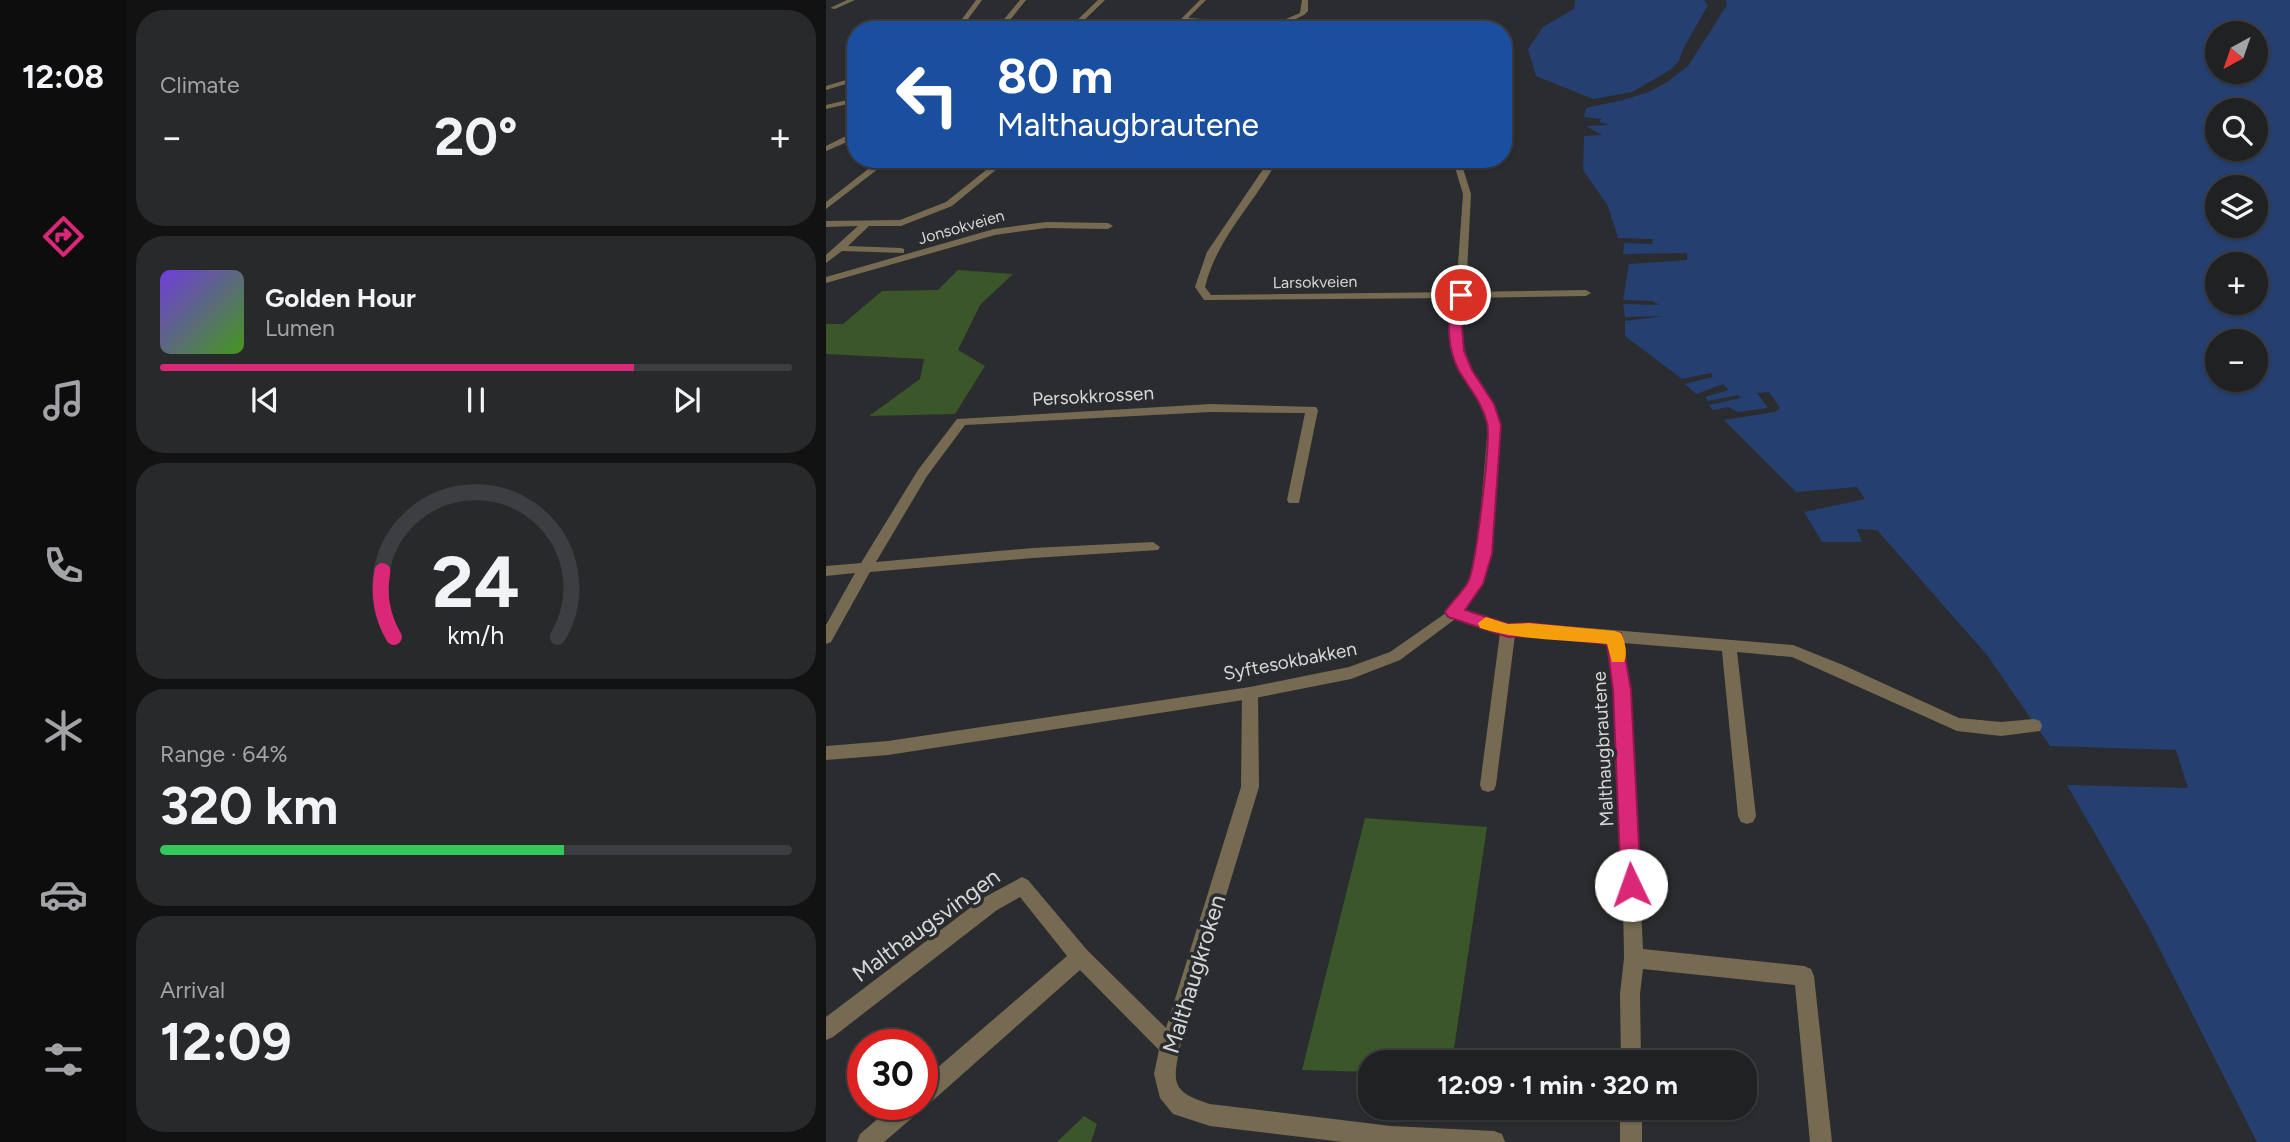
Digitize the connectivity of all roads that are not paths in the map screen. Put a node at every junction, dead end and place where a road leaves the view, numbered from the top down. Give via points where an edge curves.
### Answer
1 (852, 0) edge
2 (979, 0) edge
3 (1023, 0) edge
4 (1102, 0) edge
5 (1203, 0) edge
6 (1305, 0) edge
7 (832, 8) dead end
8 (1183, 20) joint
9 (964, 21) edge
10 (1006, 21) edge
11 (1080, 21) edge
12 (1194, 21) edge
13 (1286, 21) edge
14 (847, 82) edge
15 (826, 88) edge
16 (847, 102) edge
17 (826, 107) edge
18 (847, 139) edge
19 (826, 149) edge
20 (875, 168) edge
21 (995, 168) edge
22 (1269, 168) edge
23 (1459, 168) edge
24 (826, 206) edge
25 (826, 224) edge
26 (866, 224) junction
27 (1108, 226) dead end
28 (839, 248) junction
29 (901, 251) dead end
30 (826, 260) edge
31 (826, 280) edge
32 (1586, 293) dead end
33 (1461, 295) junction
34 (1294, 500) dead end
35 (1153, 547) dead end
36 (864, 569) junction
37 (826, 571) edge
38 (1453, 612) junction
39 (1508, 630) junction
40 (826, 638) edge
41 (1615, 638) junction
42 (1729, 645) junction
43 (1250, 693) junction
44 (2034, 726) dead end
45 (826, 753) edge
46 (1488, 785) dead end
47 (1747, 816) dead end
48 (1080, 957) junction
49 (1634, 958) junction
50 (826, 1030) edge
51 (1170, 1047) junction
52 (1631, 1050) edge
53 (938, 1081) edge
54 (893, 1120) edge
55 (1631, 1120) edge
56 (1390, 1139) edge
57 (868, 1142) edge
58 (1494, 1142) edge
59 (1631, 1142) edge
60 (1821, 1142) edge

1 - 7 street
2 - 9 street
3 - 10 street
4 - 11 street
5 - 8 street
6 - 13 street via 1305,11
8 - 12 street
14 - 15 street
16 - 17 street
18 - 19 street
20 - 24 street
21 - 26 street via 949,204 901,223
22 - 33 street, Larsokveien via 1202,272 1200,287 1208,298
23 - 33 street, Syftesokbakken via 1467,194
25 - 26 street
26 - 28 street
27 - 31 street, Jonsokveien via 1046,225 994,232
28 - 29 street, Jonsokveien
28 - 30 street
32 - 33 street, Larsokveien
33 - 38 street, Syftesokbakken via 1455,315 1458,351 1488,404 1494,425 1484,554 1475,584
34 - 36 street, Persokkrossen via 1311,410 1212,408 961,422 929,463
35 - 36 street
36 - 37 street
36 - 40 street, Persokkrossen
38 - 39 street
38 - 43 street, Syftesokbakken via 1412,646 1374,666
39 - 41 street
39 - 46 street
41 - 42 street
41 - 49 street, Malthaugbrautene via 1622,690
42 - 44 street via 1793,651 1956,724 2001,729
42 - 47 street
43 - 45 street, Syftesokbakken via 888,748
43 - 51 street, Malthaugkroken via 1250,787
48 - 50 street, Malthaugsvingen via 1022,886 990,904
48 - 51 street
48 - 53 street
49 - 52 street
49 - 60 street via 1804,976
51 - 56 street, Malthaugkroken via 1164,1074 1168,1090 1181,1106 1210,1115
54 - 57 street
55 - 59 street
56 - 58 street, Malthaugkroken

